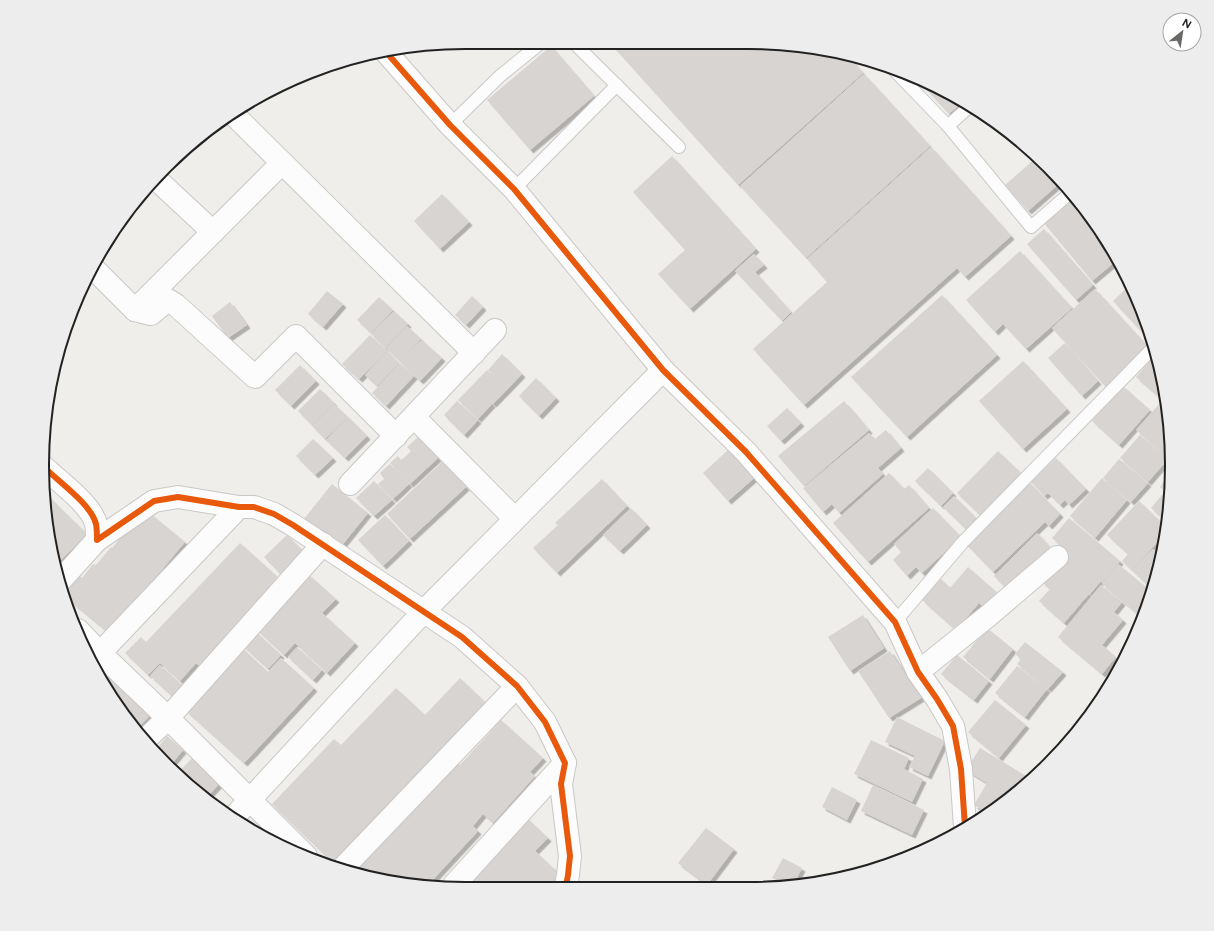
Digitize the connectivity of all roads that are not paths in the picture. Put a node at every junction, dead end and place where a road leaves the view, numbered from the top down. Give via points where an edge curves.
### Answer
1 (533, 49) edge
2 (580, 49) edge
3 (390, 56) edge
4 (903, 79) edge
5 (617, 85) junction
6 (965, 110) edge
7 (236, 117) edge
8 (450, 125) junction
9 (948, 126) junction
10 (679, 148) dead end
11 (282, 163) junction
12 (160, 183) edge
13 (514, 189) junction
14 (1066, 196) edge
15 (213, 232) junction
16 (97, 272) edge
17 (135, 310) junction
18 (495, 330) dead end
19 (1149, 352) edge
20 (474, 353) junction
21 (663, 370) junction
22 (414, 417) junction
23 (396, 436) junction
24 (49, 473) edge
25 (350, 484) dead end
26 (239, 507) junction
27 (515, 519) junction
28 (97, 540) junction
29 (323, 544) junction
30 (1057, 557) dead end
31 (64, 576) edge
32 (424, 611) junction
33 (895, 622) junction
34 (88, 640) edge
35 (100, 653) junction
36 (918, 672) junction
37 (517, 686) junction
38 (168, 718) junction
39 (149, 737) edge
40 (565, 763) junction
41 (250, 800) junction
42 (237, 814) edge
43 (965, 821) edge
44 (295, 845) edge
45 (347, 865) edge
46 (457, 882) edge
47 (567, 882) edge

1 - 8 lane via 500,76
2 - 5 lane
3 - 8 street
4 - 9 lane
5 - 10 lane
5 - 13 lane
6 - 9 lane
7 - 11 street
8 - 13 street
9 - 14 lane via 1031,227
11 - 15 street
11 - 20 street
12 - 15 street
13 - 21 street
15 - 17 street
16 - 17 street
17 - 23 street via 151,314 168,300 255,377 296,336
18 - 20 street
19 - 33 lane via 963,542
20 - 22 street
21 - 27 street
21 - 33 street via 746,452
22 - 23 street
22 - 27 street
23 - 25 street
24 - 28 street via 85,504 96,524
26 - 28 street via 178,496 154,501
26 - 29 street via 254,507 274,514
26 - 35 street
27 - 32 street
28 - 31 street
29 - 32 street
29 - 38 street
30 - 36 street
32 - 37 street via 462,637
32 - 41 street
33 - 36 street
34 - 35 street
35 - 38 street
36 - 43 street via 953,726 961,769
37 - 40 street via 545,722
37 - 45 street
38 - 39 street
38 - 41 street
40 - 46 street
40 - 47 street via 561,784 570,856
41 - 42 street
41 - 44 street

